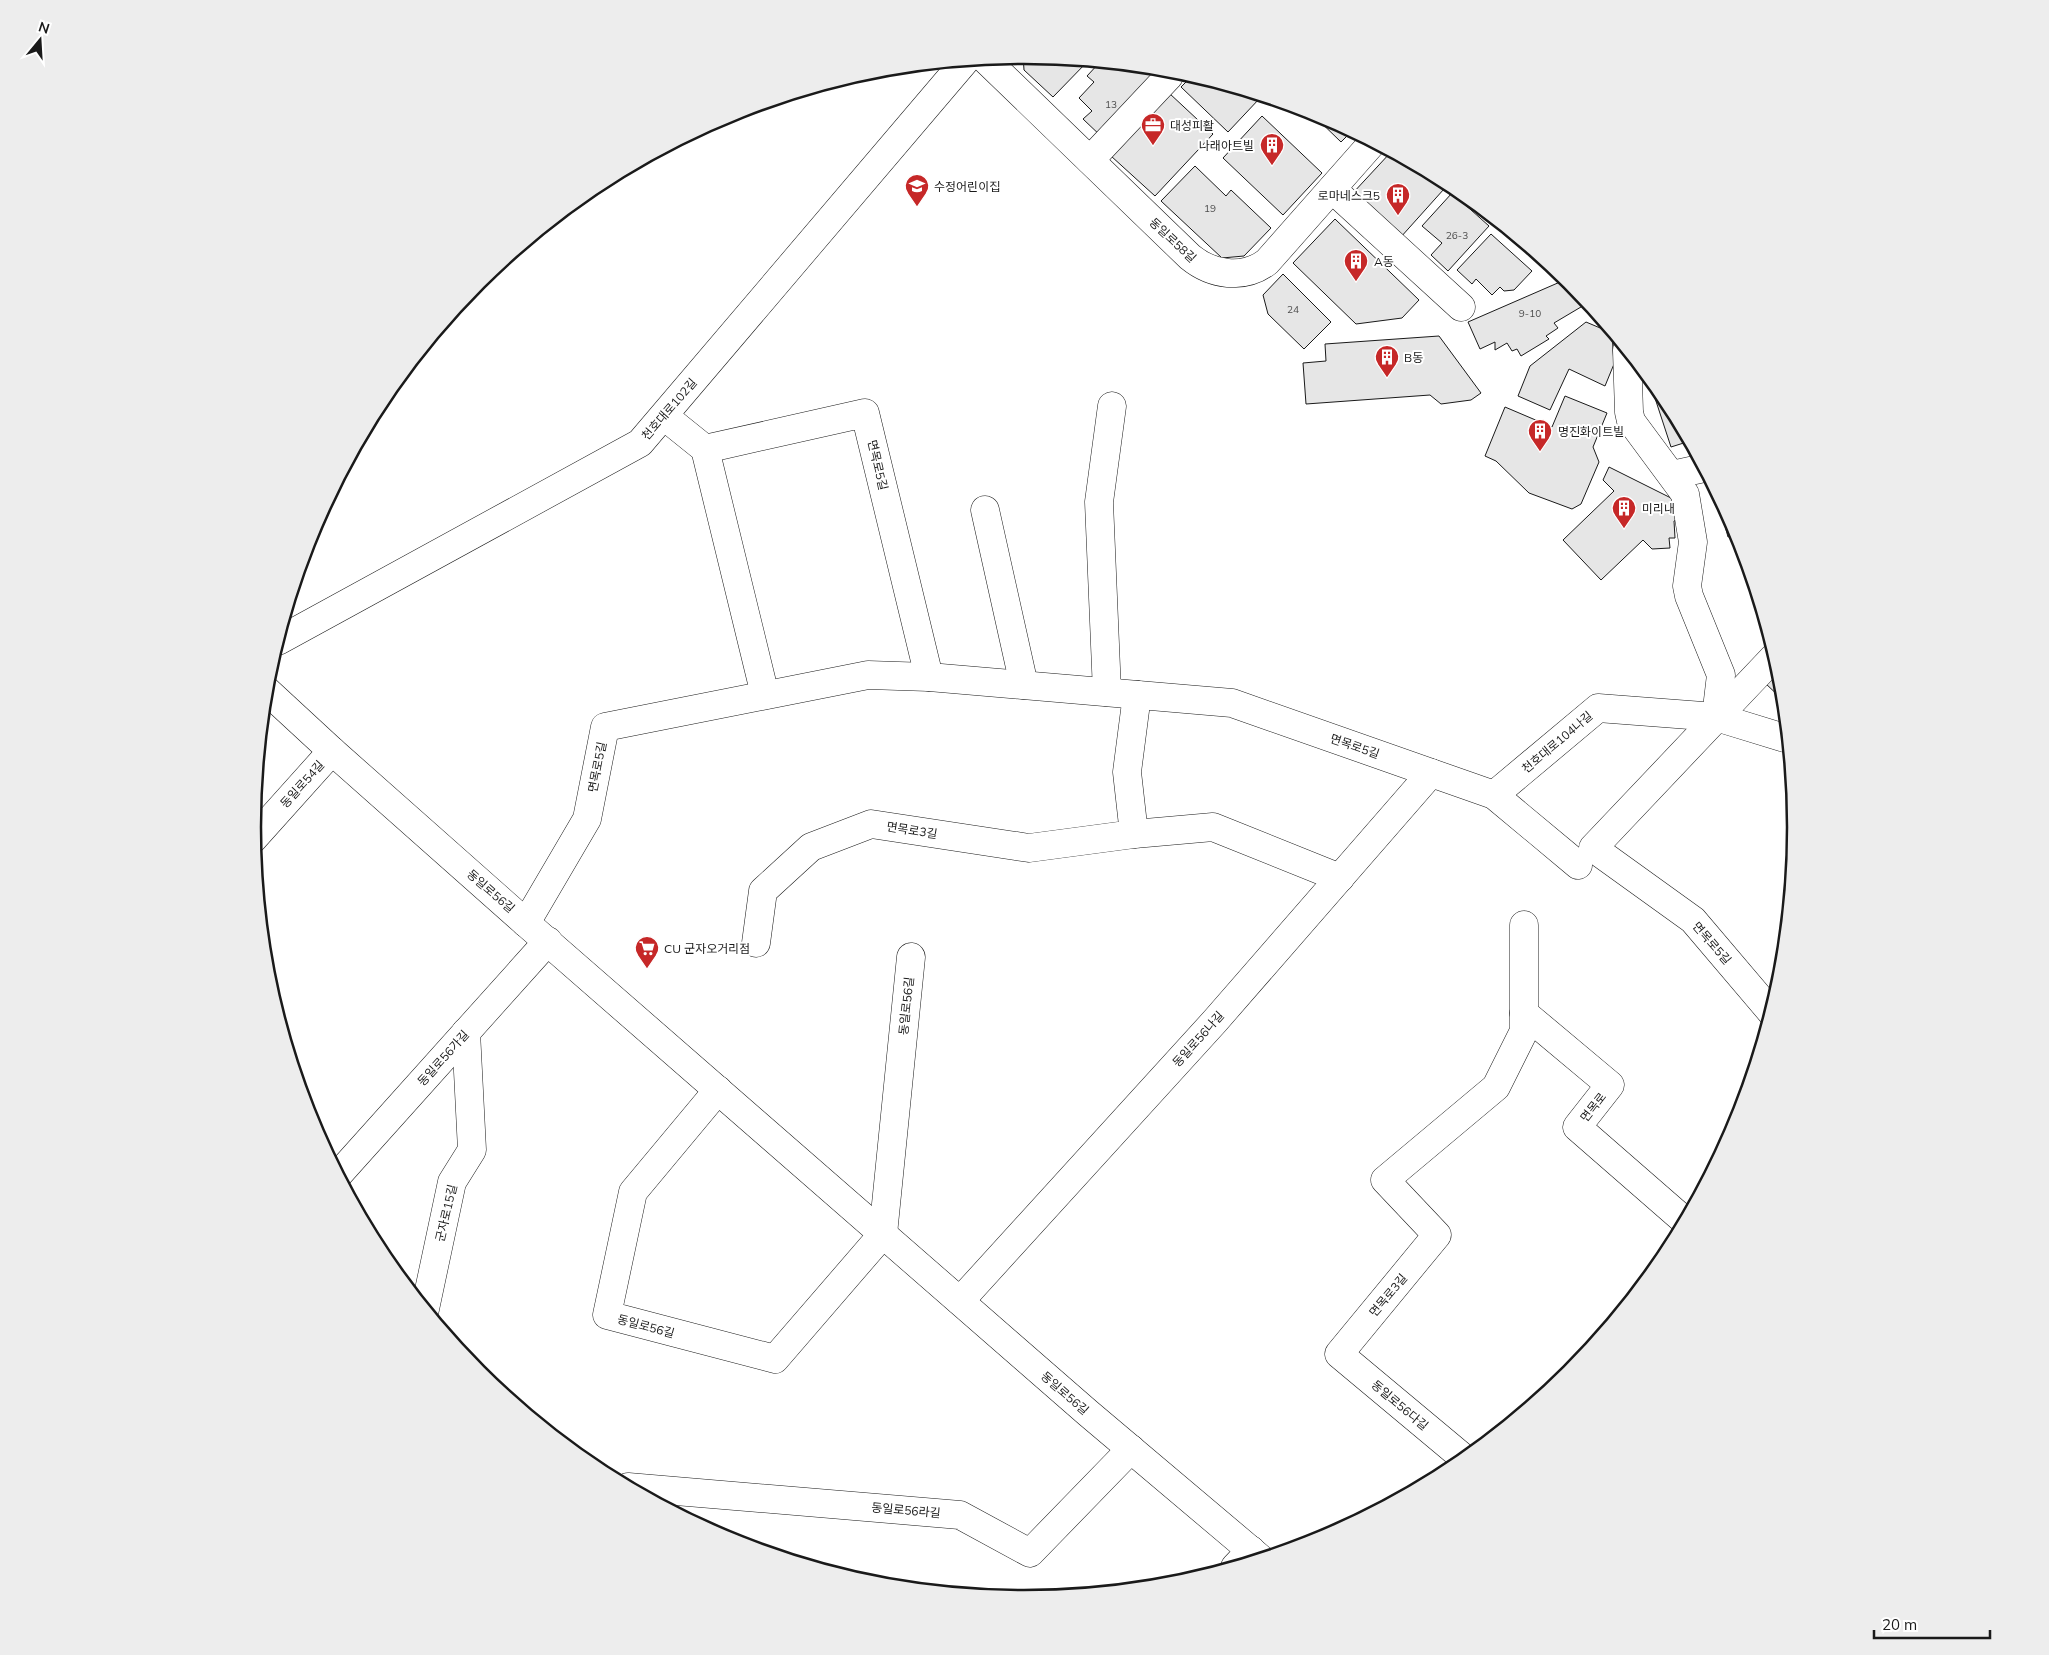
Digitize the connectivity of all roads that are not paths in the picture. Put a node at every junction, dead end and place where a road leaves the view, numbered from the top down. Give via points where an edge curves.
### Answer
1 (991, 65) edge
2 (961, 66) edge
3 (1168, 77) edge
4 (1369, 147) edge
5 (1090, 160) junction
6 (1332, 189) junction
7 (1461, 307) dead end
8 (1627, 360) edge
9 (1112, 406) dead end
10 (664, 416) junction
11 (706, 449) junction
12 (1698, 469) edge
13 (1672, 475) junction
14 (985, 510) dead end
15 (285, 637) edge
16 (1770, 661) edge
17 (929, 677) junction
18 (1024, 685) junction
19 (1106, 692) junction
20 (765, 695) junction
21 (1137, 695) junction
22 (272, 696) edge
23 (1716, 717) junction
24 (1783, 737) edge
25 (332, 751) junction
26 (1431, 773) junction
27 (1494, 796) junction
28 (261, 830) edge
29 (1134, 834) junction
30 (1585, 857) junction
31 (1340, 878) junction
32 (526, 923) junction
33 (1524, 924) dead end
34 (548, 941) junction
35 (756, 943) dead end
36 (912, 957) dead end
37 (1767, 1007) edge
38 (1524, 1013) junction
39 (466, 1032) junction
40 (718, 1090) junction
41 (343, 1170) edge
42 (1681, 1218) edge
43 (883, 1234) junction
44 (427, 1302) edge
45 (960, 1302) junction
46 (1339, 1354) joint
47 (1132, 1448) junction
48 (1460, 1455) dead end
49 (647, 1491) edge
50 (1247, 1558) edge

1 - 5 street, 동일로58길
2 - 10 street, 천호대로102길
3 - 5 street
4 - 6 street, 동일로58길
5 - 6 street, 동일로58길 via 1199,265 1227,274 1250,271 1267,262
6 - 7 street
8 - 13 street via 1631,421
9 - 19 street via 1099,502
10 - 11 street
10 - 15 street, 천호대로102길 via 640,443
11 - 17 street, 면목로5길 via 866,413
11 - 20 street
12 - 13 street
13 - 23 street via 1685,494 1693,542 1687,586 1689,596 1721,675
14 - 18 street
16 - 23 street
17 - 18 street, 면목로5길
17 - 20 street, 면목로5길 via 868,675
18 - 19 street, 면목로5길
19 - 21 street, 면목로5길
20 - 32 street, 면목로5길 via 605,727 587,819
21 - 26 street, 면목로5길 via 1232,703
21 - 29 street via 1127,772
22 - 25 street, 동일로56길
23 - 24 street, 천호대로104나길
23 - 27 street, 천호대로104나길 via 1598,708
23 - 30 street
25 - 28 street, 동일로54길
25 - 32 street, 동일로56길
26 - 27 street, 면목로5길
26 - 31 street, 동일로56나길
27 - 30 street, 면목로5길
29 - 31 street, 면목로3길 via 1213,827
29 - 35 street, 면목로3길 via 1029,848 871,824 811,847 763,891
30 - 37 street, 면목로5길 via 1693,920
31 - 45 street, 동일로56나길 via 1216,1021
32 - 34 street, 동일로56길
33 - 38 street
34 - 39 street, 동일로56가길
34 - 40 street, 동일로56길
36 - 43 street, 동일로56길
38 - 42 street, 면목로 via 1610,1085 1577,1127
38 - 46 street, 면목로3길 via 1524,1031 1496,1087 1385,1180 1437,1236
39 - 41 street, 동일로56가길
39 - 44 street, 군자로15길 via 472,1150 452,1182
40 - 43 street, 동일로56길
40 - 43 street, 동일로56길 via 634,1192 607,1316 775,1359
43 - 45 street, 동일로56길
45 - 47 street, 동일로56길
46 - 48 street, 동일로56다길
47 - 49 street, 동일로56라길 via 1030,1553 960,1515
47 - 50 street, 동일로56길

